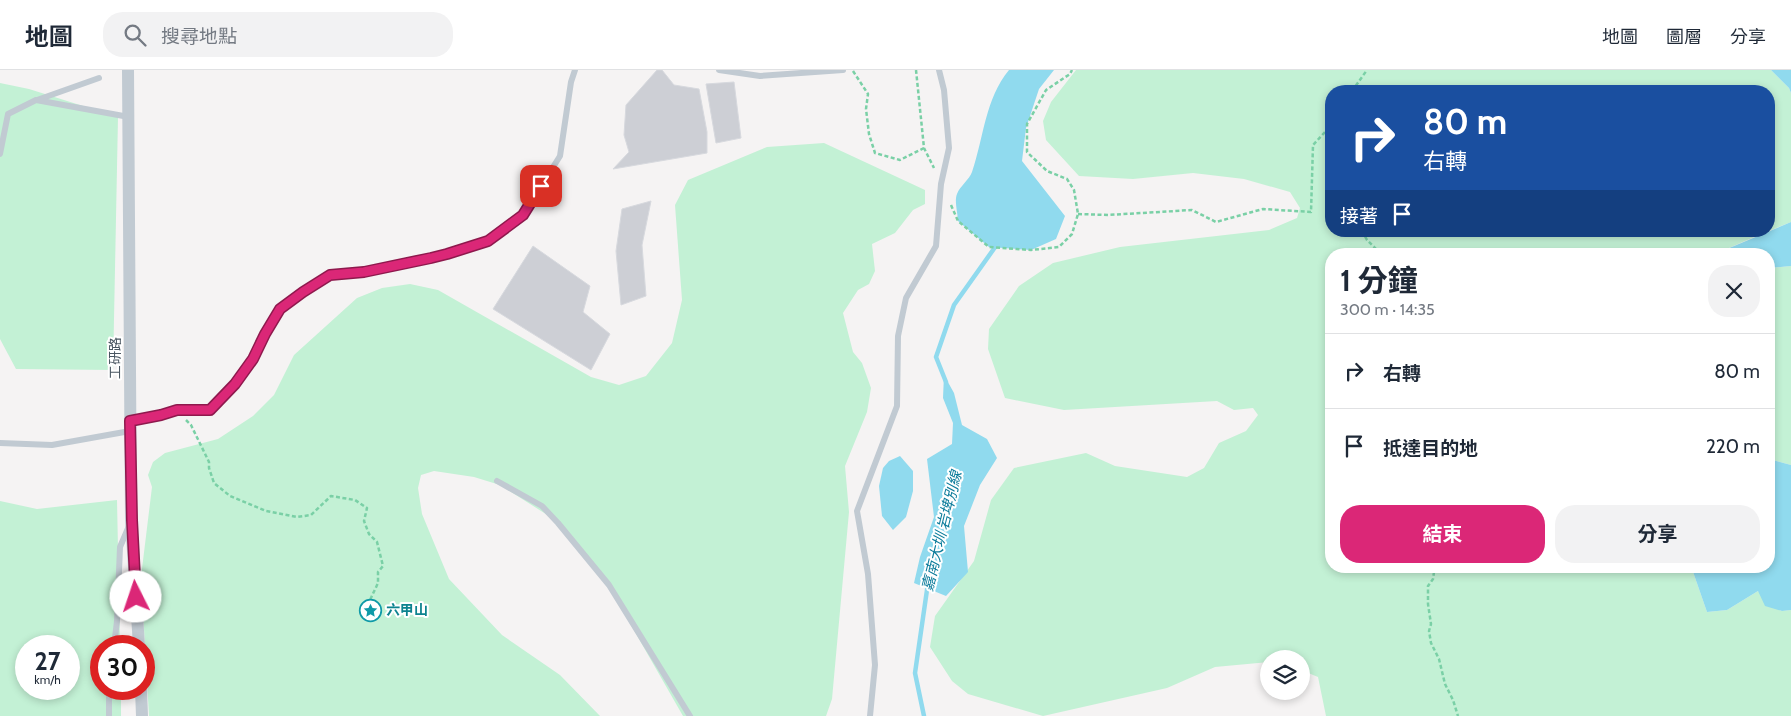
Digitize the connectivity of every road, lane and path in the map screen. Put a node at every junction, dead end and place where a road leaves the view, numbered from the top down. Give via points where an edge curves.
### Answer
1 (128, 70) edge
2 (575, 70) edge
3 (718, 70) edge
4 (843, 70) edge
5 (853, 70) edge
6 (916, 70) edge
7 (939, 70) edge
8 (1072, 70) edge
9 (1368, 70) edge
10 (99, 78) dead end
11 (1357, 85) edge
12 (36, 100) junction
13 (129, 117) junction
14 (1325, 132) edge
15 (924, 148) junction
16 (0, 154) edge
17 (941, 184) junction
18 (1078, 214) junction
19 (1365, 237) edge
20 (1375, 248) edge
21 (177, 410) junction
22 (130, 426) junction
23 (0, 443) edge
24 (497, 481) dead end
25 (132, 520) junction
26 (1434, 573) edge
27 (370, 600) dead end
28 (115, 635) edge
29 (138, 635) edge
30 (109, 700) edge
31 (141, 700) edge
32 (109, 716) edge
33 (142, 716) edge
34 (690, 716) edge
35 (870, 716) edge
36 (1458, 716) edge

1 - 13 street, 工研路
2 - 21 lane via 560,156 523,215 488,241 447,254 364,272 330,275 280,309 253,359 210,410
3 - 4 lane via 760,76
5 - 15 path via 868,94 869,134 875,153 900,160
6 - 15 path
7 - 17 lane via 944,90 948,148
8 - 18 path via 1046,90 1027,124 1027,152 1047,171 1066,179 1074,190
9 - 11 path
10 - 12 lane
12 - 13 lane
12 - 16 lane via 8,114
13 - 22 street, 工研路
14 - 18 path via 1313,145 1311,212 1263,209 1216,222 1192,210
15 - 17 path
17 - 18 path via 958,221 989,247 1032,250 1059,247 1072,234
17 - 35 lane via 936,246 906,298 898,336 897,406 857,511 868,574 875,665
19 - 20 path
21 - 22 lane
21 - 27 path via 191,425 209,462 214,483 230,496 266,511 297,517 311,515 331,496 355,500 367,508 364,521 369,534 377,542 383,566 378,572 378,583
22 - 23 lane via 52,445
22 - 25 street, 工研路
24 - 34 lane via 542,506 609,585
25 - 28 lane via 120,547
25 - 29 street, 工研路
26 - 36 path via 1428,586 1430,637 1444,684
30 - 32 lane
31 - 33 street

